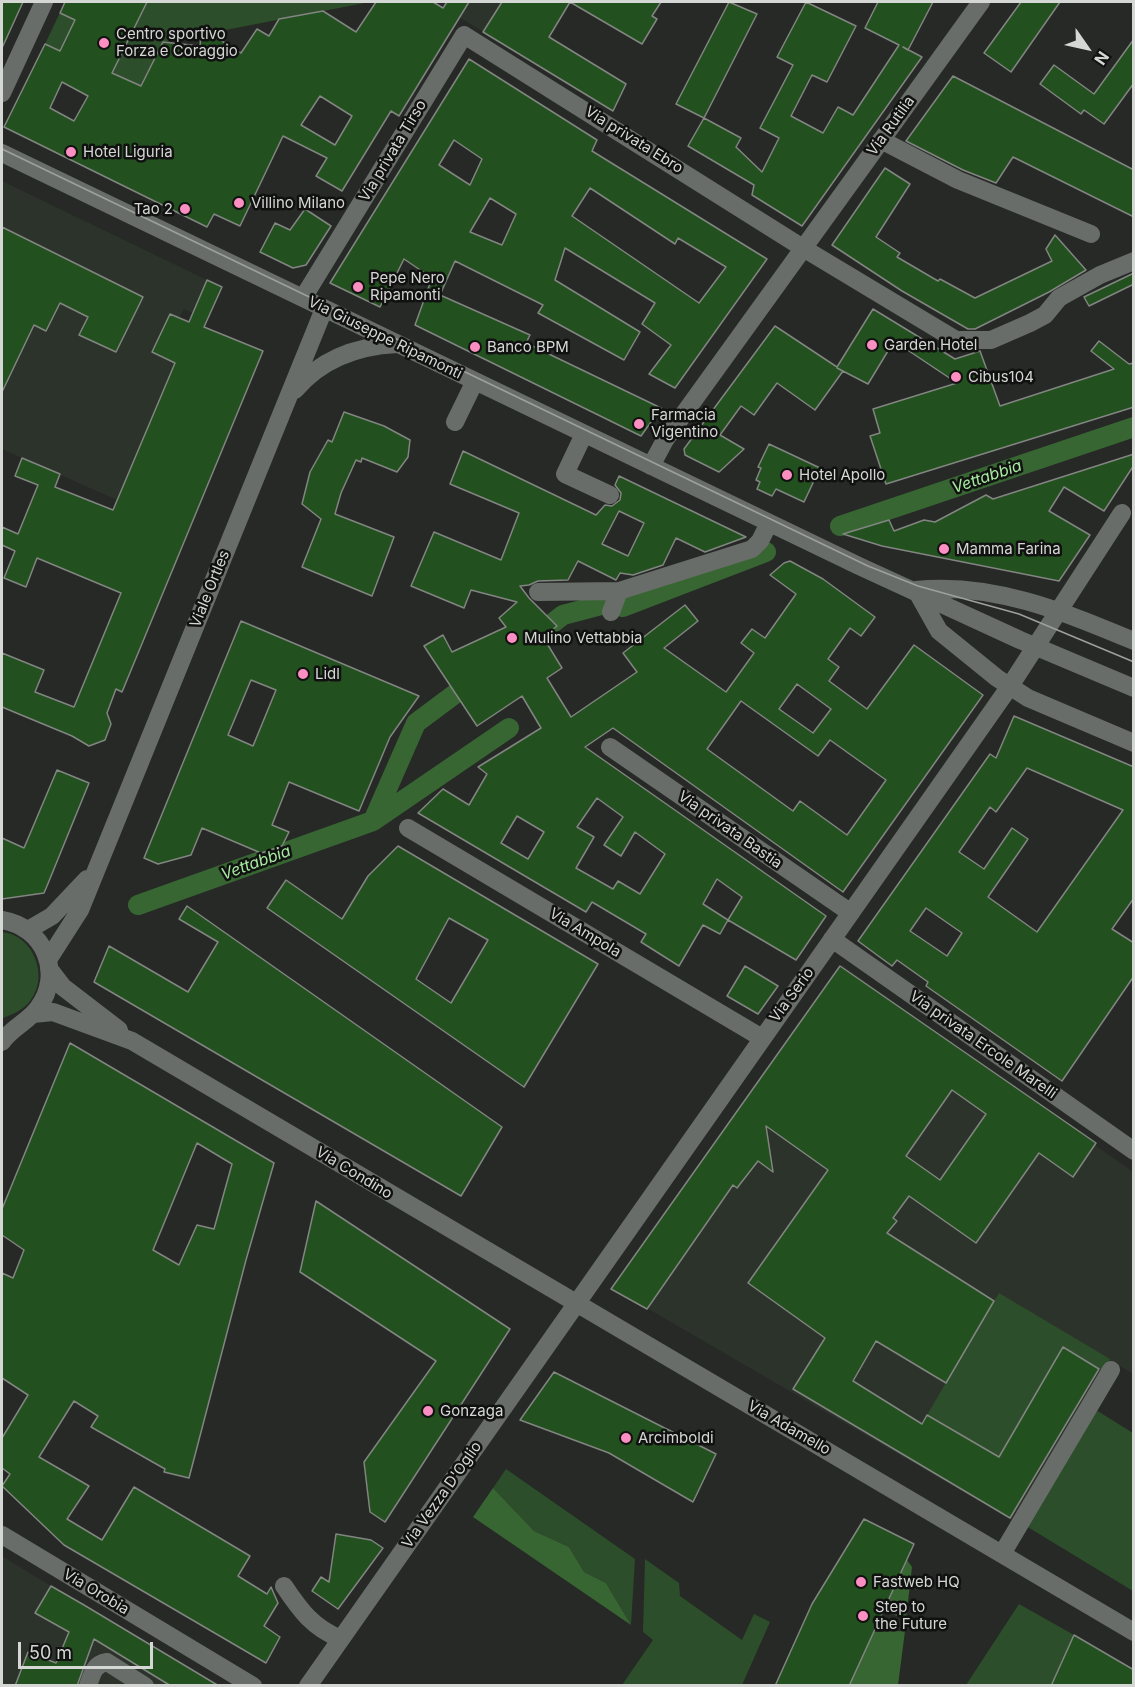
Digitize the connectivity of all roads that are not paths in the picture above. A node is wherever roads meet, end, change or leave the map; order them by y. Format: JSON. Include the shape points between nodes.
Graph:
{"nodes":[{"id":1,"x":44,"y":2,"type":"edge"},
{"id":2,"x":979,"y":2,"type":"edge"},
{"id":3,"x":464,"y":35,"type":"joint"},
{"id":4,"x":2,"y":93,"type":"edge"},
{"id":5,"x":881,"y":140,"type":"junction"},
{"id":6,"x":2,"y":153,"type":"edge"},
{"id":7,"x":1091,"y":234,"type":"dead end"},
{"id":8,"x":803,"y":248,"type":"junction"},
{"id":9,"x":1134,"y":261,"type":"edge"},
{"id":10,"x":303,"y":298,"type":"junction"},
{"id":11,"x":324,"y":309,"type":"junction"},
{"id":12,"x":399,"y":344,"type":"junction"},
{"id":13,"x":475,"y":381,"type":"junction"},
{"id":14,"x":286,"y":401,"type":"junction"},
{"id":15,"x":455,"y":422,"type":"dead end"},
{"id":16,"x":584,"y":434,"type":"junction"},
{"id":17,"x":651,"y":465,"type":"junction"},
{"id":18,"x":610,"y":495,"type":"dead end"},
{"id":19,"x":1122,"y":513,"type":"dead end"},
{"id":20,"x":769,"y":523,"type":"junction"},
{"id":21,"x":916,"y":590,"type":"junction"},
{"id":22,"x":619,"y":591,"type":"junction"},
{"id":23,"x":538,"y":592,"type":"dead end"},
{"id":24,"x":1059,"y":611,"type":"junction"},
{"id":25,"x":611,"y":612,"type":"dead end"},
{"id":26,"x":1134,"y":641,"type":"edge"},
{"id":27,"x":1035,"y":647,"type":"junction"},
{"id":28,"x":1010,"y":686,"type":"junction"},
{"id":29,"x":1134,"y":688,"type":"edge"},
{"id":30,"x":1134,"y":743,"type":"edge"},
{"id":31,"x":610,"y":747,"type":"dead end"},
{"id":32,"x":408,"y":828,"type":"dead end"},
{"id":33,"x":96,"y":870,"type":"junction"},
{"id":34,"x":850,"y":913,"type":"junction"},
{"id":35,"x":2,"y":920,"type":"edge"},
{"id":36,"x":28,"y":930,"type":"junction"},
{"id":37,"x":832,"y":939,"type":"junction"},
{"id":38,"x":49,"y":965,"type":"junction"},
{"id":39,"x":26,"y":1019,"type":"junction"},
{"id":40,"x":2,"y":1029,"type":"edge"},
{"id":41,"x":762,"y":1038,"type":"junction"},
{"id":42,"x":132,"y":1041,"type":"junction"},
{"id":43,"x":2,"y":1042,"type":"edge"},
{"id":44,"x":1134,"y":1151,"type":"edge"},
{"id":45,"x":576,"y":1304,"type":"junction"},
{"id":46,"x":1111,"y":1370,"type":"dead end"},
{"id":47,"x":2,"y":1535,"type":"edge"},
{"id":48,"x":1002,"y":1554,"type":"junction"},
{"id":49,"x":284,"y":1586,"type":"dead end"},
{"id":50,"x":1134,"y":1632,"type":"edge"},
{"id":51,"x":341,"y":1639,"type":"junction"},
{"id":52,"x":88,"y":1686,"type":"edge"},
{"id":53,"x":146,"y":1686,"type":"edge"},
{"id":54,"x":253,"y":1686,"type":"edge"},
{"id":55,"x":308,"y":1686,"type":"edge"}],
"edges":[{"from":1,"to":4,"type":"street"},
{"from":2,"to":5,"type":"street","name":"Via Rutilia"},
{"from":3,"to":8,"type":"street","name":"Via privata Ebro"},
{"from":3,"to":10,"type":"street","name":"Via privata Tirso"},
{"from":5,"to":7,"type":"street","via":[[958,180]]},
{"from":5,"to":8,"type":"street","name":"Via Rutilia"},
{"from":6,"to":10,"type":"street","name":"Via Giuseppe Ripamonti"},
{"from":8,"to":9,"type":"street","via":[[956,340],[991,340],[1030,323],[1045,315],[1059,298]]},
{"from":8,"to":17,"type":"street","name":"Via Rutilia","via":[[664,440]]},
{"from":10,"to":11,"type":"street","name":"Via Giuseppe Ripamonti"},
{"from":11,"to":12,"type":"street","name":"Via Giuseppe Ripamonti"},
{"from":11,"to":14,"type":"street","name":"Viale Ortles"},
{"from":12,"to":13,"type":"street","name":"Via Giuseppe Ripamonti"},
{"from":12,"to":14,"type":"street","via":[[358,350],[328,362],[302,381]]},
{"from":13,"to":15,"type":"street"},
{"from":13,"to":16,"type":"street","name":"Via Giuseppe Ripamonti"},
{"from":14,"to":33,"type":"street","name":"Viale Ortles"},
{"from":16,"to":17,"type":"street","name":"Via Giuseppe Ripamonti"},
{"from":16,"to":18,"type":"street","via":[[565,474]]},
{"from":17,"to":20,"type":"street","name":"Via Giuseppe Ripamonti"},
{"from":19,"to":24,"type":"street"},
{"from":20,"to":21,"type":"street","name":"Via Giuseppe Ripamonti"},
{"from":20,"to":22,"type":"street","via":[[752,549]]},
{"from":21,"to":24,"type":"street","name":"Via Giuseppe Ripamonti","via":[[944,587],[984,591]]},
{"from":21,"to":27,"type":"street","name":"Via Giuseppe Ripamonti"},
{"from":21,"to":28,"type":"street","via":[[939,631]]},
{"from":22,"to":23,"type":"street"},
{"from":22,"to":25,"type":"street"},
{"from":24,"to":26,"type":"street","name":"Via Giuseppe Ripamonti"},
{"from":24,"to":27,"type":"street"},
{"from":27,"to":28,"type":"street"},
{"from":27,"to":29,"type":"street","name":"Via Giuseppe Ripamonti"},
{"from":28,"to":30,"type":"street"},
{"from":28,"to":34,"type":"street","name":"Via Serio"},
{"from":31,"to":34,"type":"street","name":"Via privata Bastia"},
{"from":32,"to":41,"type":"street","name":"Via Ampola"},
{"from":33,"to":36,"type":"street","name":"Viale Ortles","via":[[52,916]]},
{"from":33,"to":38,"type":"street","name":"Viale Ortles","via":[[80,910]]},
{"from":34,"to":37,"type":"street","name":"Via Serio"},
{"from":35,"to":36,"type":"street"},
{"from":36,"to":38,"type":"street","via":[[40,942]]},
{"from":37,"to":41,"type":"street","name":"Via Serio"},
{"from":37,"to":44,"type":"street","name":"Via privata Ercole Marelli"},
{"from":38,"to":39,"type":"street","name":"Viale Ortles","via":[[46,994]]},
{"from":38,"to":42,"type":"street","name":"Via Condino","via":[[63,987]]},
{"from":39,"to":40,"type":"street"},
{"from":39,"to":42,"type":"street","name":"Via Condino","via":[[53,1012]]},
{"from":39,"to":43,"type":"street","name":"Viale Ortles"},
{"from":41,"to":45,"type":"street","name":"Via Serio"},
{"from":42,"to":45,"type":"street","name":"Via Condino"},
{"from":45,"to":48,"type":"street","name":"Via Adamello"},
{"from":45,"to":51,"type":"street","name":"Via Vezza D'Oglio"},
{"from":46,"to":48,"type":"street"},
{"from":47,"to":54,"type":"street","name":"Via Orobia"},
{"from":48,"to":50,"type":"street","name":"Via Adamello"},
{"from":49,"to":51,"type":"street","via":[[308,1620]]},
{"from":51,"to":55,"type":"street","name":"Via Vezza D'Oglio"},
{"from":52,"to":53,"type":"street","via":[[95,1668],[107,1662]]}]}
